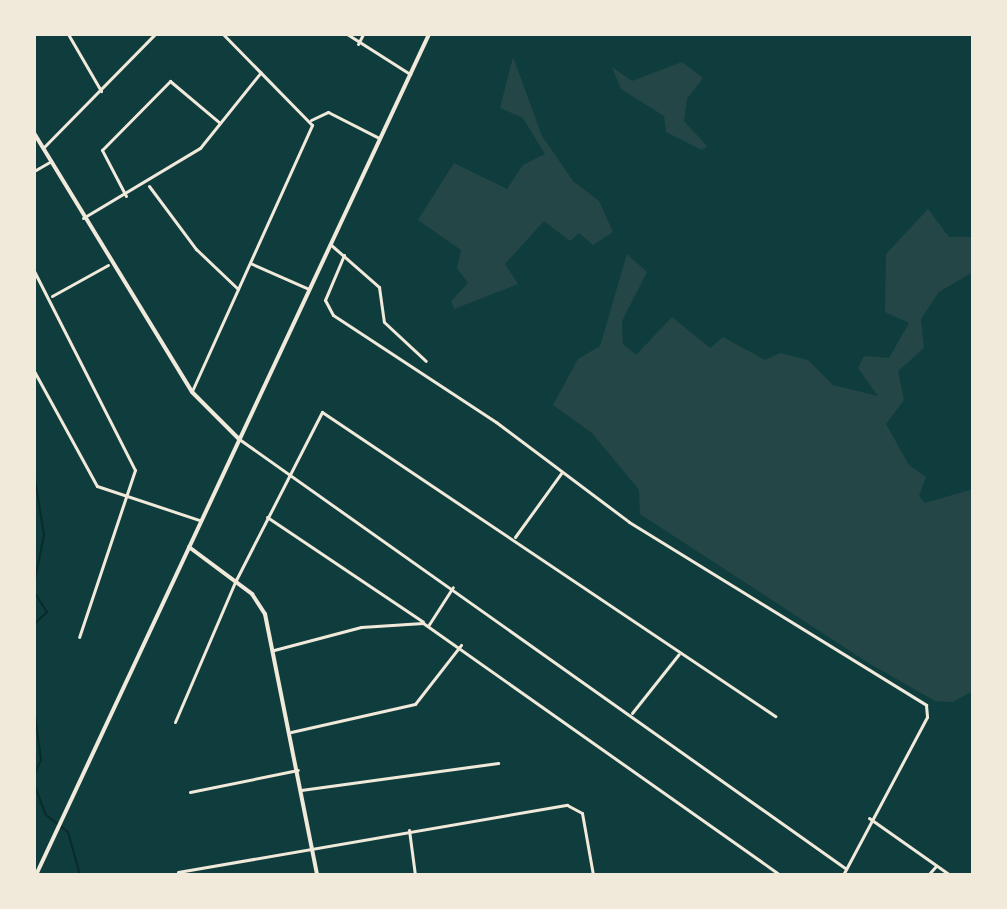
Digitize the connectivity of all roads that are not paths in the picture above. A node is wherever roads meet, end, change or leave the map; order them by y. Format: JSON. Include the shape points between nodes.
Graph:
{"nodes":[{"id":1,"x":68,"y":34,"type":"edge"},
{"id":2,"x":155,"y":34,"type":"edge"},
{"id":3,"x":223,"y":34,"type":"edge"},
{"id":4,"x":347,"y":34,"type":"edge"},
{"id":5,"x":363,"y":34,"type":"edge"},
{"id":6,"x":429,"y":34,"type":"edge"},
{"id":7,"x":358,"y":44,"type":"junction"},
{"id":8,"x":261,"y":72,"type":"junction"},
{"id":9,"x":410,"y":74,"type":"junction"},
{"id":10,"x":101,"y":91,"type":"junction"},
{"id":11,"x":311,"y":120,"type":"junction"},
{"id":12,"x":220,"y":123,"type":"junction"},
{"id":13,"x":34,"y":133,"type":"edge"},
{"id":14,"x":379,"y":138,"type":"junction"},
{"id":15,"x":43,"y":148,"type":"junction"},
{"id":16,"x":51,"y":161,"type":"junction"},
{"id":17,"x":34,"y":171,"type":"edge"},
{"id":18,"x":149,"y":185,"type":"junction"},
{"id":19,"x":126,"y":196,"type":"junction"},
{"id":20,"x":83,"y":218,"type":"junction"},
{"id":21,"x":330,"y":244,"type":"junction"},
{"id":22,"x":344,"y":255,"type":"junction"},
{"id":23,"x":250,"y":263,"type":"junction"},
{"id":24,"x":108,"y":265,"type":"junction"},
{"id":25,"x":34,"y":271,"type":"edge"},
{"id":26,"x":238,"y":289,"type":"junction"},
{"id":27,"x":310,"y":289,"type":"junction"},
{"id":28,"x":51,"y":297,"type":"junction"},
{"id":29,"x":426,"y":361,"type":"dead end"},
{"id":30,"x":34,"y":371,"type":"edge"},
{"id":31,"x":192,"y":392,"type":"junction"},
{"id":32,"x":239,"y":439,"type":"junction"},
{"id":33,"x":562,"y":472,"type":"junction"},
{"id":34,"x":288,"y":473,"type":"junction"},
{"id":35,"x":130,"y":497,"type":"junction"},
{"id":36,"x":267,"y":517,"type":"junction"},
{"id":37,"x":199,"y":520,"type":"junction"},
{"id":38,"x":515,"y":537,"type":"junction"},
{"id":39,"x":189,"y":547,"type":"junction"},
{"id":40,"x":236,"y":580,"type":"junction"},
{"id":41,"x":453,"y":587,"type":"junction"},
{"id":42,"x":423,"y":623,"type":"junction"},
{"id":43,"x":428,"y":626,"type":"junction"},
{"id":44,"x":79,"y":637,"type":"dead end"},
{"id":45,"x":461,"y":645,"type":"junction"},
{"id":46,"x":274,"y":650,"type":"junction"},
{"id":47,"x":679,"y":654,"type":"junction"},
{"id":48,"x":632,"y":713,"type":"junction"},
{"id":49,"x":775,"y":716,"type":"dead end"},
{"id":50,"x":175,"y":722,"type":"dead end"},
{"id":51,"x":291,"y":732,"type":"junction"},
{"id":52,"x":498,"y":763,"type":"dead end"},
{"id":53,"x":298,"y":770,"type":"junction"},
{"id":54,"x":301,"y":790,"type":"junction"},
{"id":55,"x":190,"y":792,"type":"dead end"},
{"id":56,"x":869,"y":818,"type":"junction"},
{"id":57,"x":409,"y":830,"type":"junction"},
{"id":58,"x":312,"y":849,"type":"junction"},
{"id":59,"x":937,"y":865,"type":"junction"},
{"id":60,"x":845,"y":868,"type":"junction"},
{"id":61,"x":178,"y":872,"type":"dead end"},
{"id":62,"x":36,"y":875,"type":"edge"},
{"id":63,"x":317,"y":875,"type":"edge"},
{"id":64,"x":415,"y":875,"type":"edge"},
{"id":65,"x":593,"y":875,"type":"edge"},
{"id":66,"x":780,"y":875,"type":"edge"},
{"id":67,"x":843,"y":875,"type":"edge"},
{"id":68,"x":928,"y":875,"type":"edge"},
{"id":69,"x":950,"y":875,"type":"edge"}],
"edges":[{"from":1,"to":10,"type":"street"},
{"from":2,"to":10,"type":"street"},
{"from":3,"to":8,"type":"street"},
{"from":4,"to":7,"type":"street"},
{"from":5,"to":7,"type":"street"},
{"from":6,"to":9,"type":"street"},
{"from":7,"to":9,"type":"street"},
{"from":8,"to":11,"type":"street"},
{"from":8,"to":12,"type":"street"},
{"from":9,"to":14,"type":"street"},
{"from":10,"to":15,"type":"street"},
{"from":11,"to":14,"type":"street","via":[[328,112]]},
{"from":11,"to":23,"type":"street"},
{"from":12,"to":18,"type":"street","via":[[200,148]]},
{"from":12,"to":19,"type":"street","via":[[170,81],[102,150]]},
{"from":13,"to":15,"type":"street"},
{"from":14,"to":21,"type":"street"},
{"from":15,"to":16,"type":"street"},
{"from":16,"to":17,"type":"street"},
{"from":16,"to":20,"type":"street"},
{"from":18,"to":19,"type":"street"},
{"from":18,"to":26,"type":"street","via":[[196,249]]},
{"from":19,"to":20,"type":"street"},
{"from":20,"to":24,"type":"street"},
{"from":21,"to":22,"type":"street"},
{"from":21,"to":27,"type":"street"},
{"from":22,"to":29,"type":"street","via":[[379,287],[390,331]]},
{"from":22,"to":33,"type":"street","via":[[325,300],[333,315]]},
{"from":23,"to":26,"type":"street"},
{"from":23,"to":27,"type":"street"},
{"from":24,"to":28,"type":"street"},
{"from":24,"to":31,"type":"street"},
{"from":25,"to":28,"type":"street"},
{"from":26,"to":31,"type":"street"},
{"from":27,"to":32,"type":"street"},
{"from":28,"to":35,"type":"street","via":[[135,470]]},
{"from":30,"to":35,"type":"street","via":[[97,486]]},
{"from":31,"to":32,"type":"street"},
{"from":32,"to":34,"type":"street"},
{"from":32,"to":37,"type":"street"},
{"from":33,"to":38,"type":"street"},
{"from":33,"to":56,"type":"street","via":[[714,577],[926,705],[927,717]]},
{"from":34,"to":36,"type":"street"},
{"from":34,"to":38,"type":"street","via":[[317,415],[329,414]]},
{"from":34,"to":41,"type":"street"},
{"from":35,"to":37,"type":"street"},
{"from":35,"to":44,"type":"street"},
{"from":36,"to":40,"type":"street"},
{"from":36,"to":42,"type":"street"},
{"from":37,"to":39,"type":"street"},
{"from":38,"to":47,"type":"street"},
{"from":39,"to":40,"type":"street"},
{"from":39,"to":62,"type":"street"},
{"from":40,"to":46,"type":"street","via":[[259,603]]},
{"from":40,"to":50,"type":"street"},
{"from":41,"to":43,"type":"street"},
{"from":41,"to":48,"type":"street"},
{"from":42,"to":43,"type":"street"},
{"from":42,"to":46,"type":"street","via":[[361,627]]},
{"from":43,"to":45,"type":"street"},
{"from":45,"to":51,"type":"street","via":[[419,702]]},
{"from":45,"to":66,"type":"street"},
{"from":46,"to":51,"type":"street"},
{"from":47,"to":48,"type":"street"},
{"from":47,"to":49,"type":"street"},
{"from":48,"to":60,"type":"street"},
{"from":51,"to":53,"type":"street"},
{"from":52,"to":54,"type":"street"},
{"from":53,"to":54,"type":"street"},
{"from":53,"to":55,"type":"street"},
{"from":54,"to":58,"type":"street"},
{"from":56,"to":59,"type":"street"},
{"from":56,"to":60,"type":"street"},
{"from":57,"to":58,"type":"street"},
{"from":57,"to":64,"type":"street"},
{"from":57,"to":65,"type":"street","via":[[574,807],[584,820]]},
{"from":58,"to":61,"type":"street"},
{"from":58,"to":63,"type":"street"},
{"from":59,"to":68,"type":"street"},
{"from":59,"to":69,"type":"street"},
{"from":60,"to":67,"type":"street"}]}
